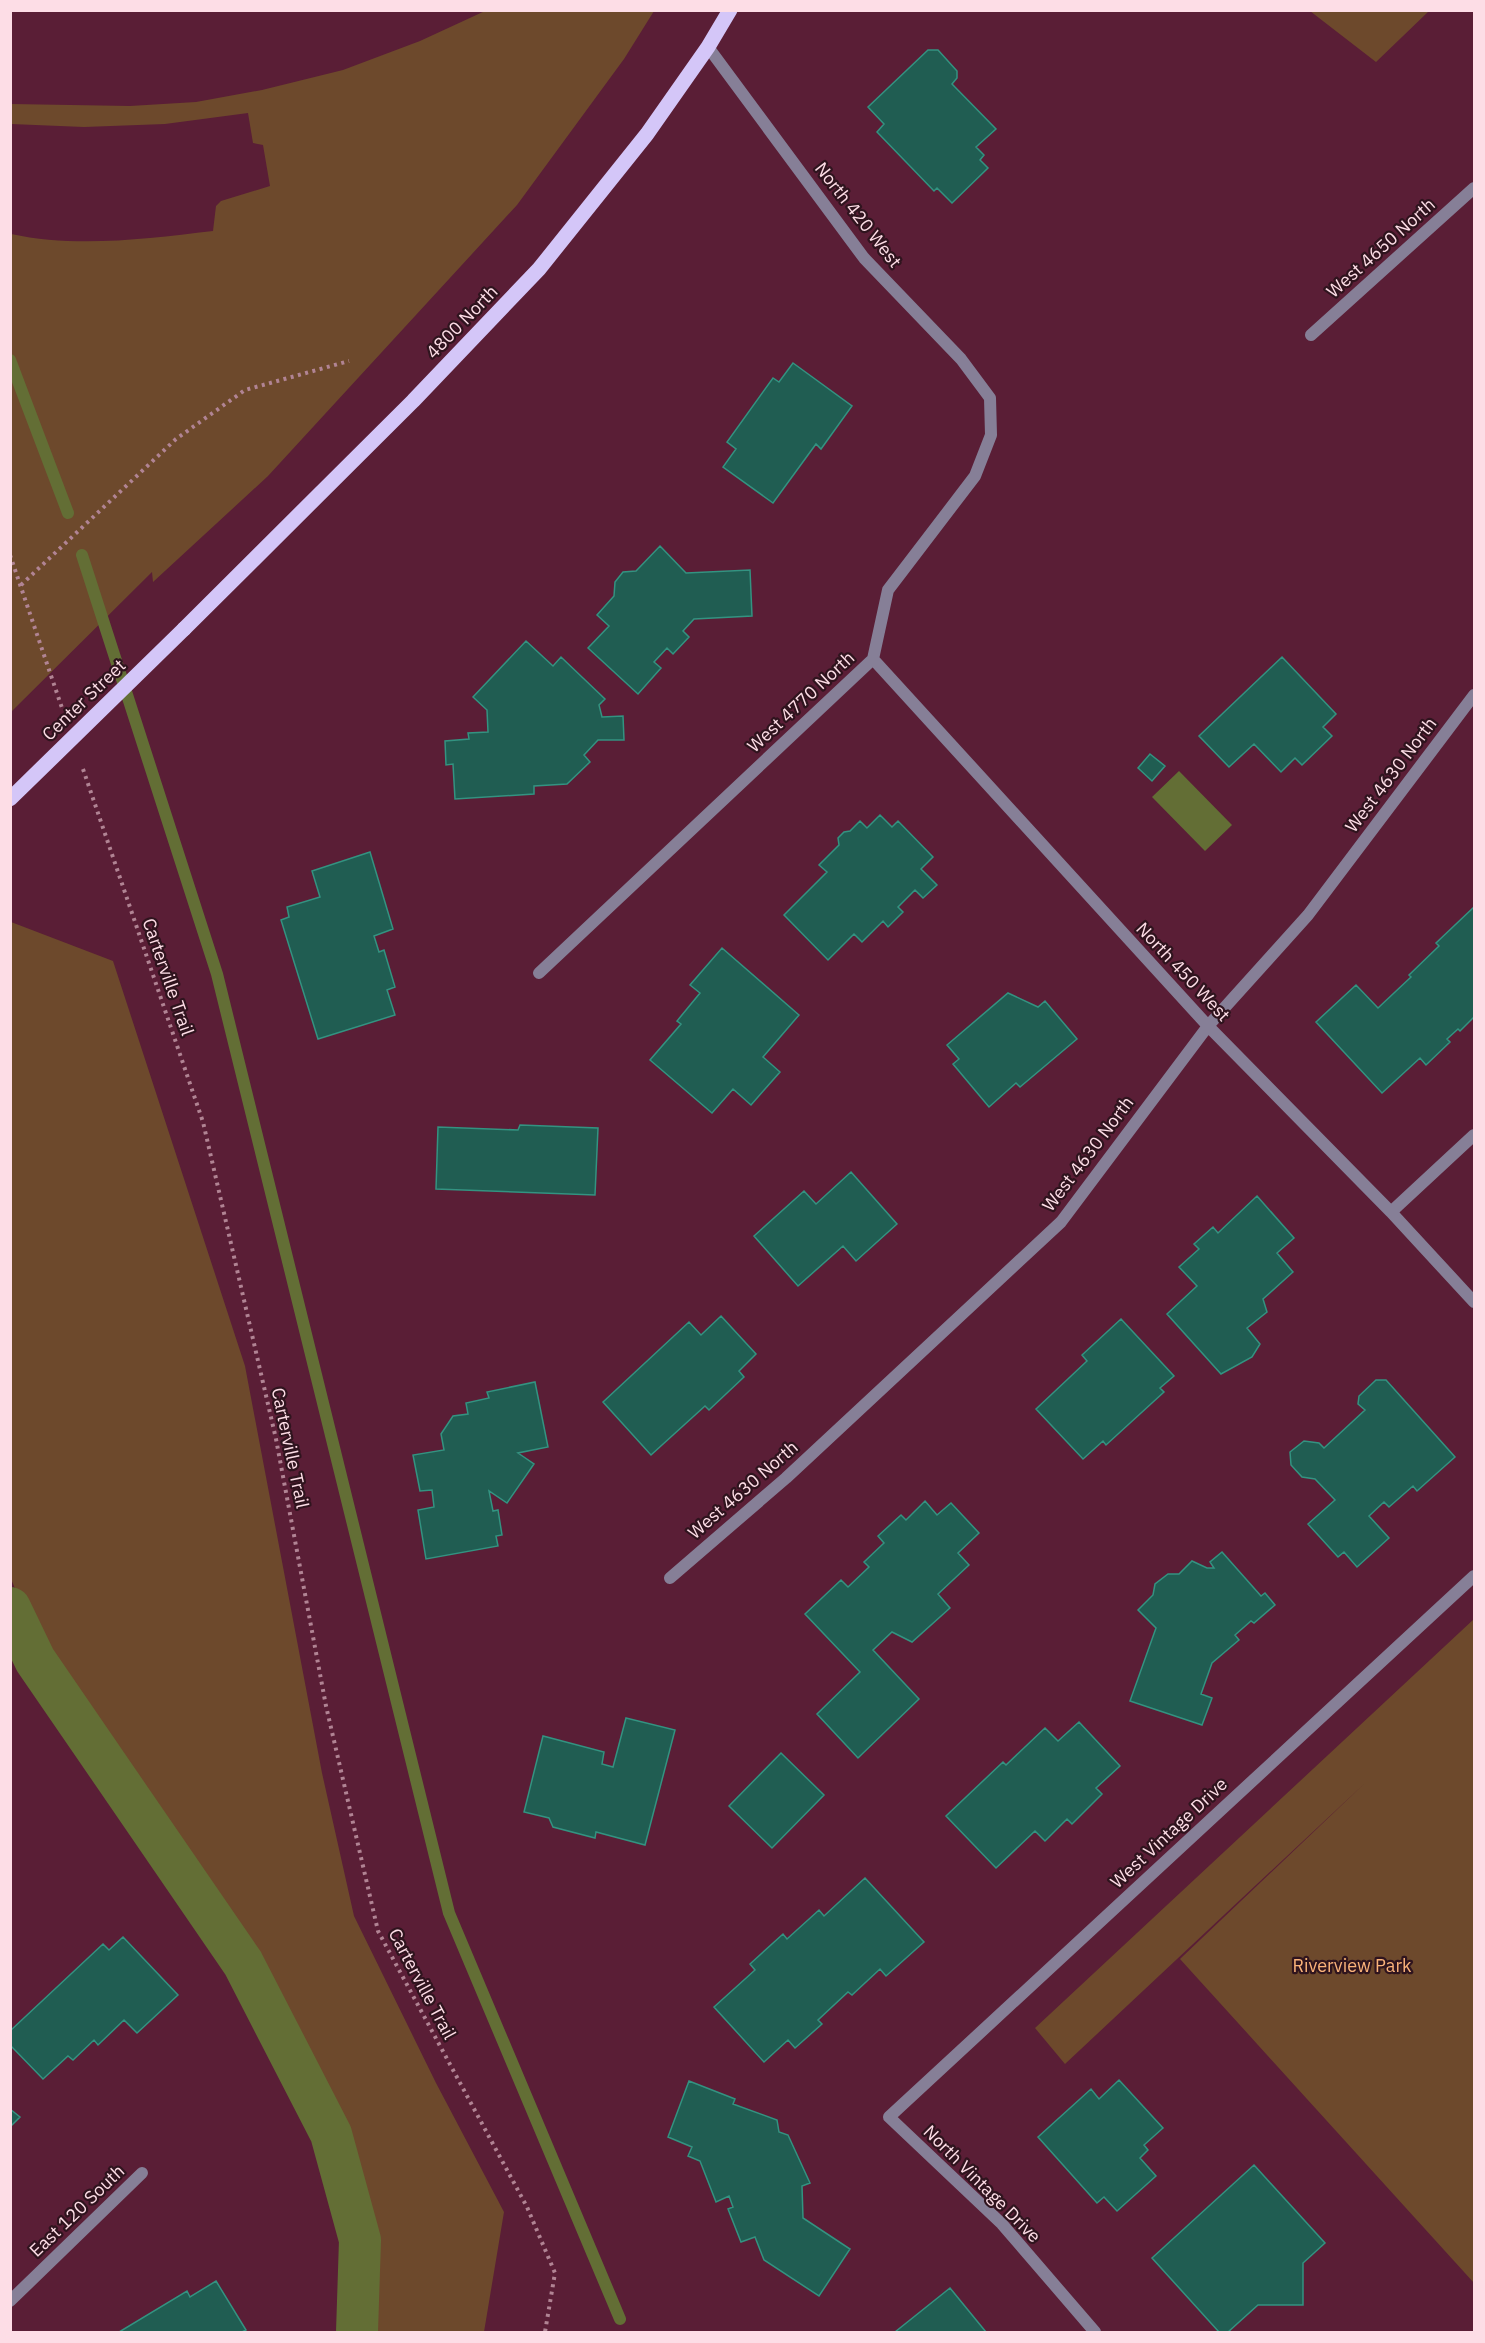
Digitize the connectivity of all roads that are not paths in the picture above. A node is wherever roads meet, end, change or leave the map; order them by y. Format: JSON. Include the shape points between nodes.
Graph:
{"nodes":[{"id":1,"x":730,"y":10,"type":"edge"},
{"id":2,"x":708,"y":46,"type":"junction"},
{"id":3,"x":1474,"y":188,"type":"edge"},
{"id":4,"x":1311,"y":335,"type":"dead end"},
{"id":5,"x":990,"y":398,"type":"joint"},
{"id":6,"x":184,"y":629,"type":"joint"},
{"id":7,"x":873,"y":659,"type":"junction"},
{"id":8,"x":1474,"y":695,"type":"edge"},
{"id":9,"x":10,"y":799,"type":"edge"},
{"id":10,"x":539,"y":973,"type":"dead end"},
{"id":11,"x":1208,"y":1026,"type":"junction"},
{"id":12,"x":1474,"y":1136,"type":"edge"},
{"id":13,"x":1391,"y":1212,"type":"junction"},
{"id":14,"x":1474,"y":1302,"type":"edge"},
{"id":15,"x":1474,"y":1575,"type":"edge"},
{"id":16,"x":670,"y":1578,"type":"dead end"},
{"id":17,"x":889,"y":2117,"type":"joint"},
{"id":18,"x":142,"y":2173,"type":"dead end"},
{"id":19,"x":10,"y":2301,"type":"edge"},
{"id":20,"x":1095,"y":2332,"type":"edge"}],
"edges":[{"from":1,"to":2,"type":"main road","name":"4800 North"},
{"from":2,"to":5,"type":"street","name":"North 420 West","via":[[864,258],[961,359]]},
{"from":2,"to":6,"type":"main road","name":"4800 North","via":[[647,134],[539,269]]},
{"from":3,"to":4,"type":"street","name":"West 4650 North"},
{"from":5,"to":7,"type":"street","name":"West 4770 North","via":[[991,435],[975,476],[888,590]]},
{"from":6,"to":9,"type":"main road","name":"Center Street","bridge":true},
{"from":7,"to":10,"type":"street","name":"West 4770 North"},
{"from":7,"to":11,"type":"street","name":"North 450 West"},
{"from":8,"to":11,"type":"street","name":"West 4630 North","via":[[1308,915]]},
{"from":11,"to":13,"type":"street","name":"North 450 West"},
{"from":11,"to":16,"type":"street","name":"West 4630 North","via":[[1061,1221],[786,1478]]},
{"from":12,"to":13,"type":"street"},
{"from":13,"to":14,"type":"street","name":"North 450 West"},
{"from":15,"to":17,"type":"street","name":"West Vintage Drive"},
{"from":17,"to":20,"type":"street","name":"North Vintage Drive","via":[[1002,2224]]},
{"from":18,"to":19,"type":"street","name":"East 120 South"}]}
